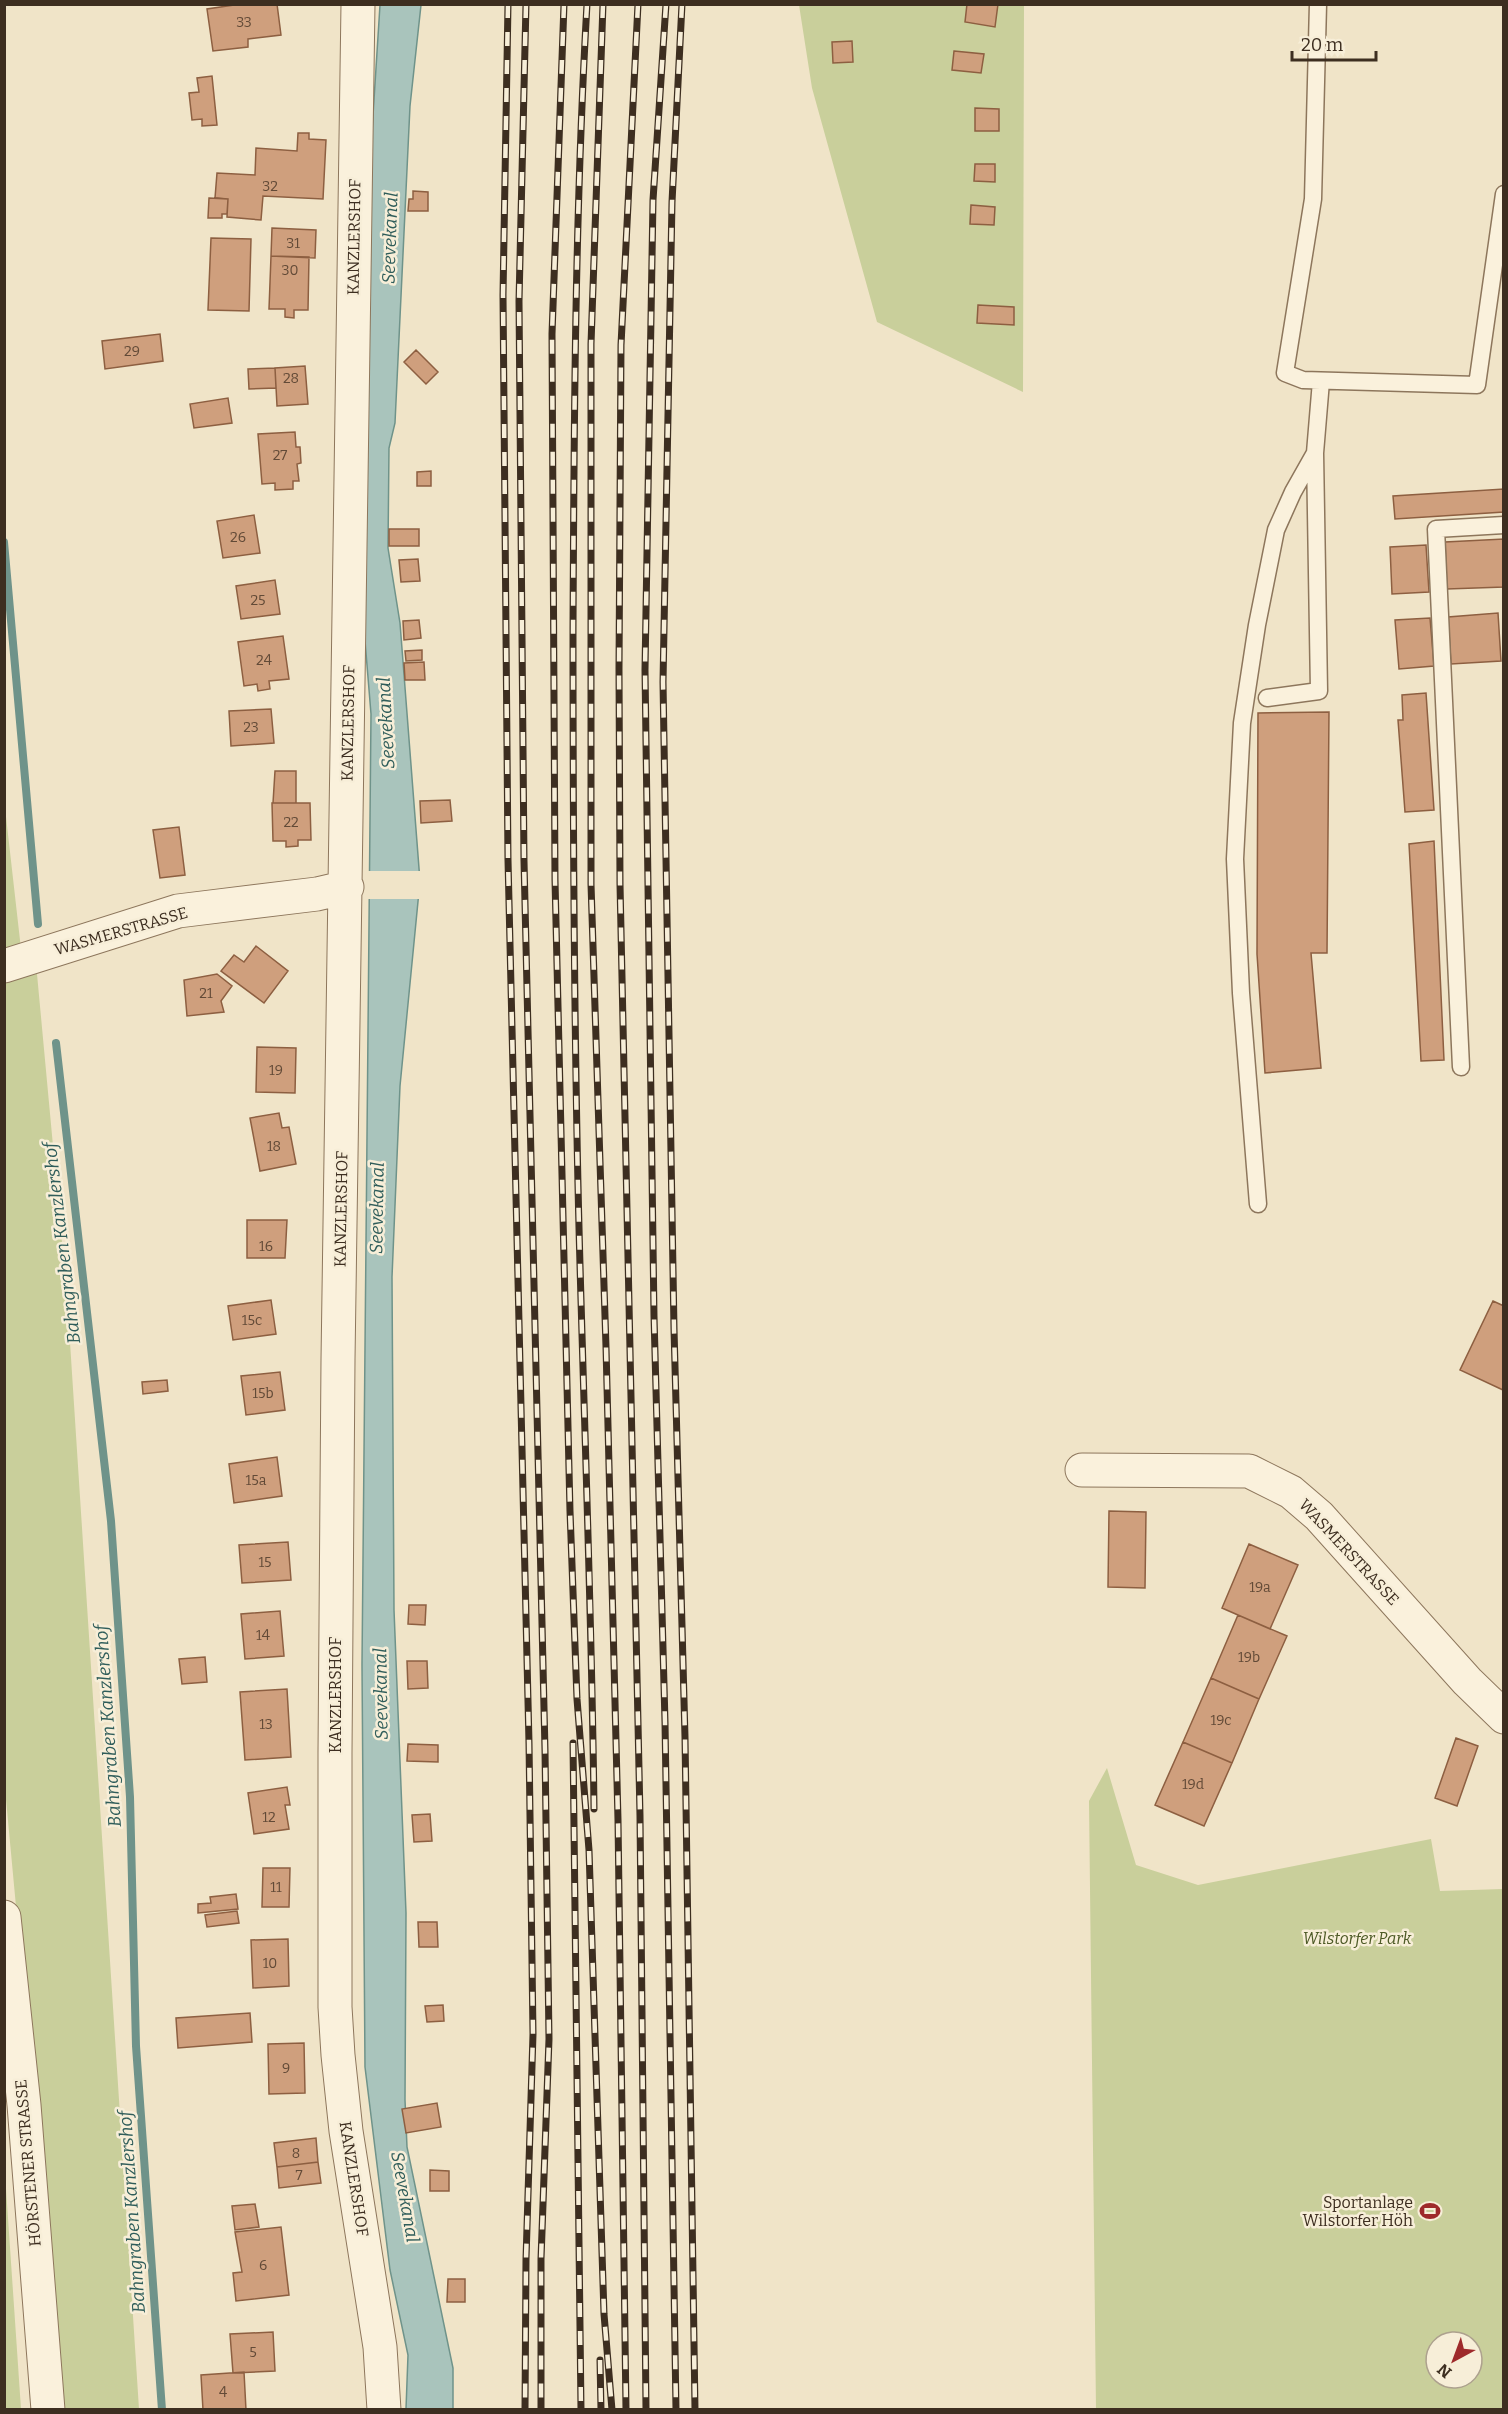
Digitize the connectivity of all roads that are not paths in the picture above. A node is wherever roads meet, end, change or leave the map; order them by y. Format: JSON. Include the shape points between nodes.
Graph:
{"nodes":[{"id":1,"x":358,"y":4,"type":"edge"},
{"id":2,"x":1318,"y":4,"type":"edge"},
{"id":3,"x":1503,"y":194,"type":"edge"},
{"id":4,"x":1321,"y":381,"type":"junction"},
{"id":5,"x":1315,"y":453,"type":"junction"},
{"id":6,"x":1503,"y":525,"type":"edge"},
{"id":7,"x":1267,"y":698,"type":"dead end"},
{"id":8,"x":347,"y":887,"type":"junction"},
{"id":9,"x":4,"y":966,"type":"edge"},
{"id":10,"x":1461,"y":1067,"type":"dead end"},
{"id":11,"x":1258,"y":1204,"type":"dead end"},
{"id":12,"x":1082,"y":1470,"type":"dead end"},
{"id":13,"x":1503,"y":1717,"type":"edge"},
{"id":14,"x":4,"y":1917,"type":"edge"},
{"id":15,"x":14,"y":2103,"type":"edge"},
{"id":16,"x":48,"y":2409,"type":"edge"},
{"id":17,"x":384,"y":2409,"type":"edge"}],
"edges":[{"from":1,"to":8,"type":"street","name":"KANZLERSHOF"},
{"from":2,"to":4,"type":"lane","via":[[1313,199],[1285,373]]},
{"from":3,"to":4,"type":"lane","via":[[1477,385]]},
{"from":4,"to":5,"type":"lane"},
{"from":5,"to":7,"type":"lane","via":[[1319,691]]},
{"from":5,"to":11,"type":"lane","via":[[1276,530],[1242,723],[1234,859]]},
{"from":6,"to":10,"type":"lane","via":[[1436,529]]},
{"from":8,"to":9,"type":"street","name":"WASMERSTRASSE","via":[[178,912]]},
{"from":8,"to":17,"type":"street","name":"KANZLERSHOF","via":[[334,1753],[335,2007],[345,2131],[375,2311]]},
{"from":12,"to":13,"type":"street","name":"WASMERSTRASSE","via":[[1249,1471],[1291,1492],[1319,1516]]},
{"from":14,"to":15,"type":"street","name":"HÖRSTENER STRASSE"},
{"from":15,"to":16,"type":"street","name":"HÖRSTENER STRASSE"}]}
